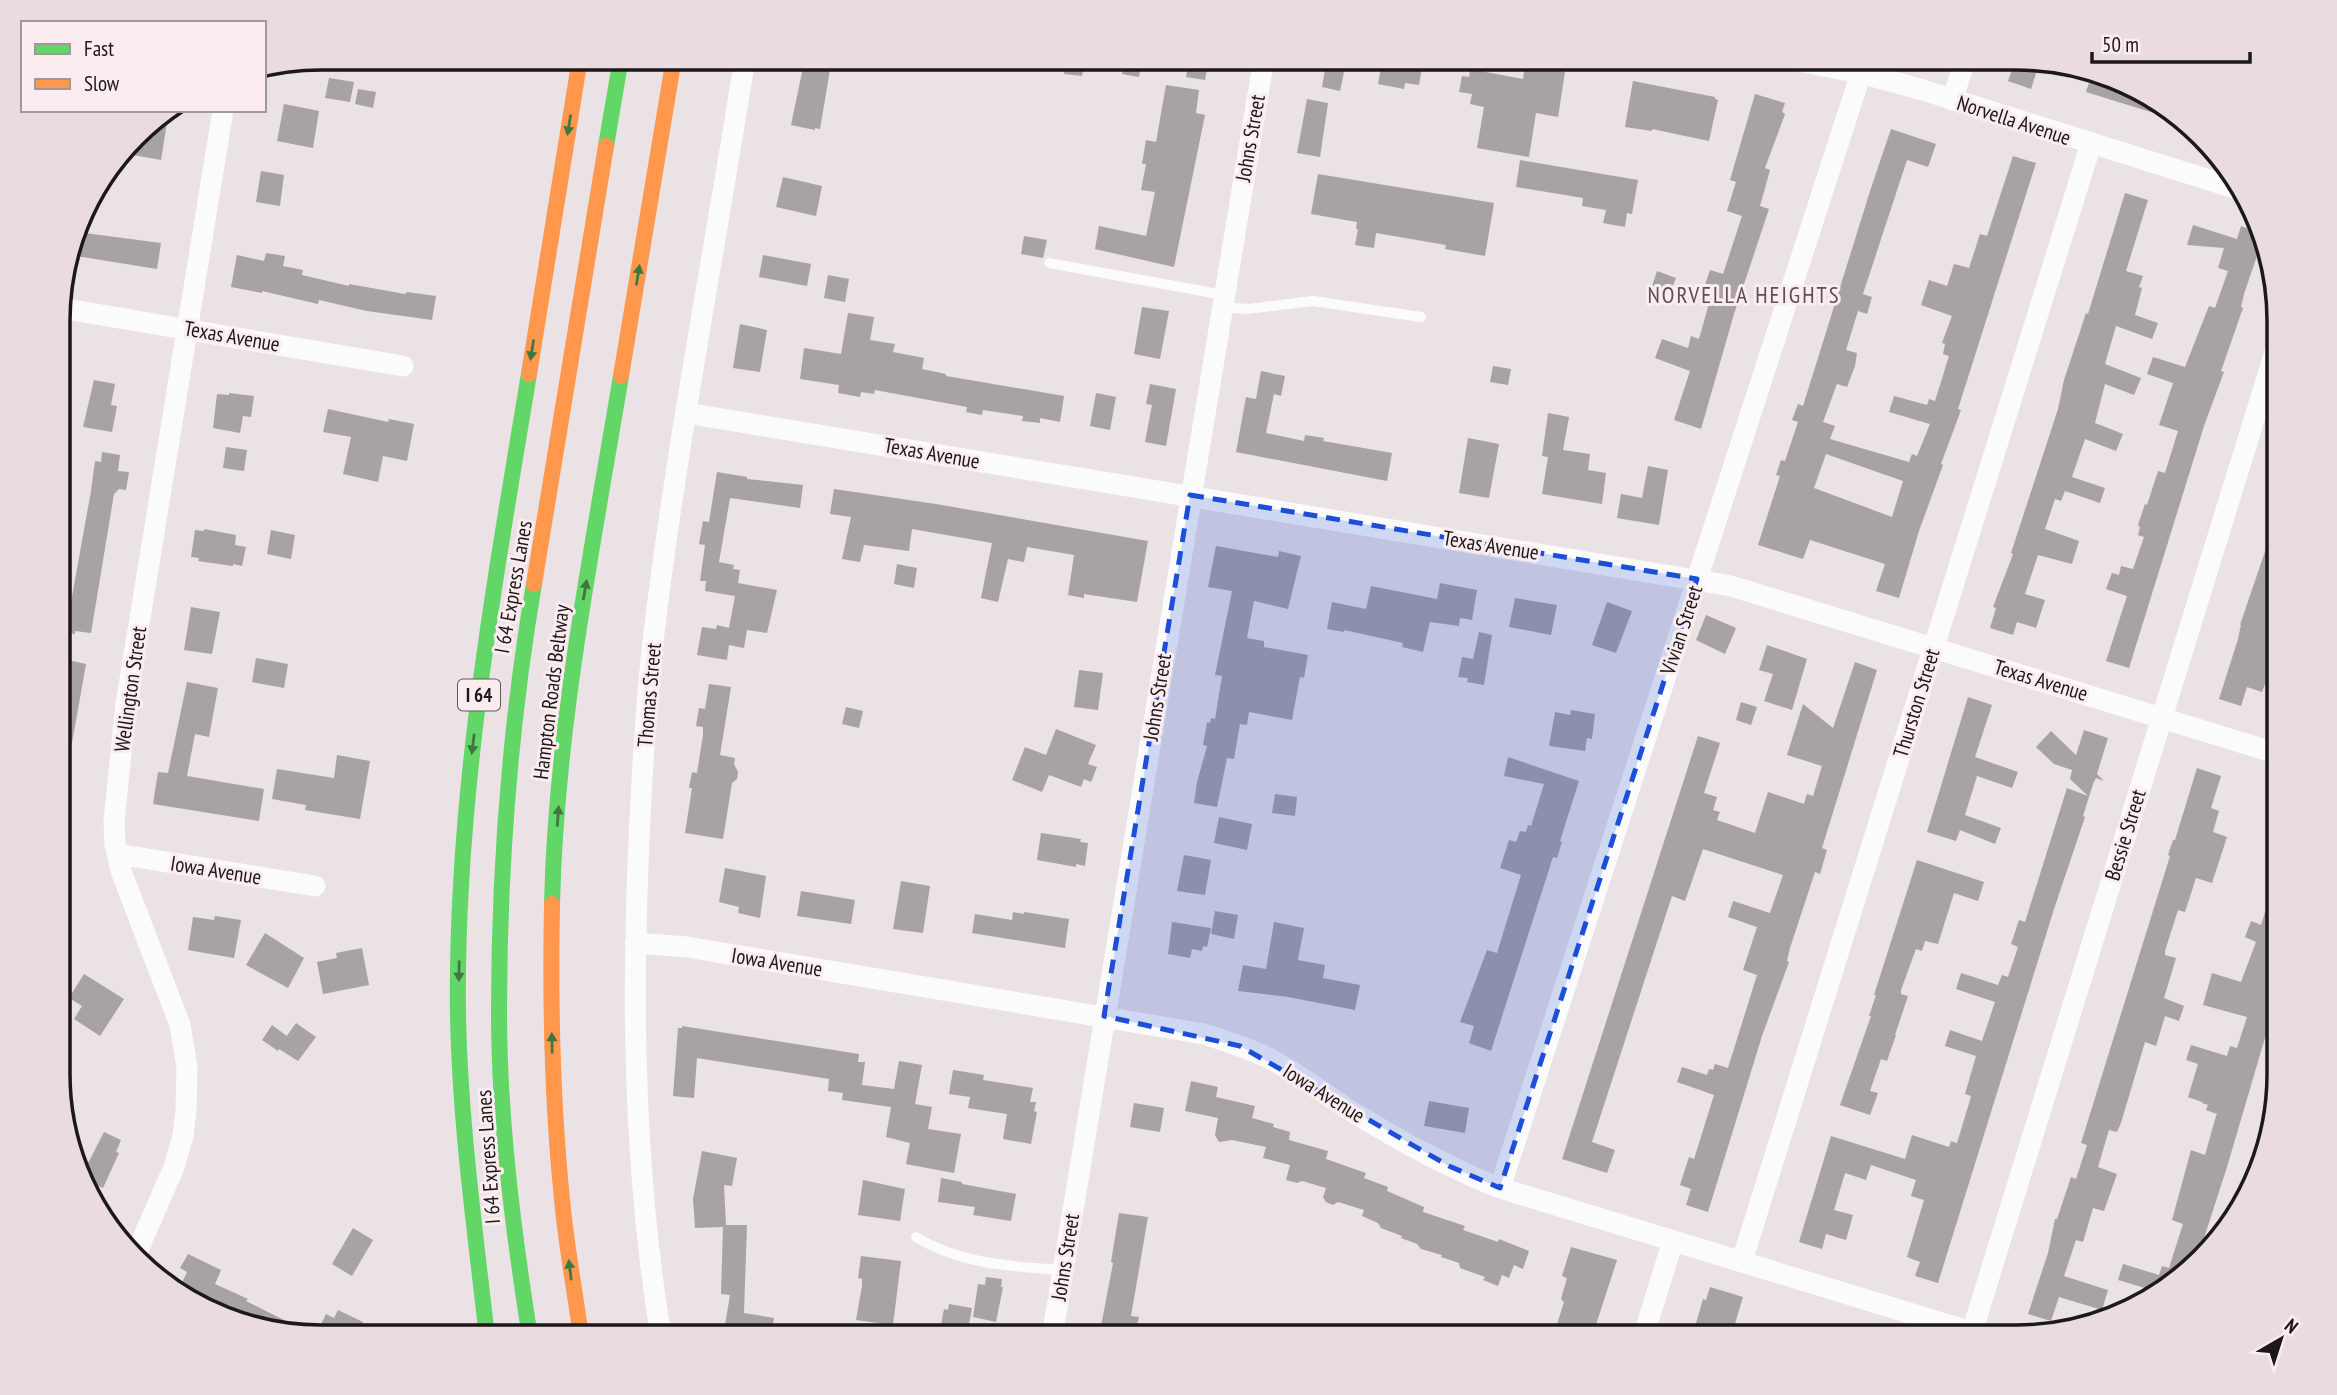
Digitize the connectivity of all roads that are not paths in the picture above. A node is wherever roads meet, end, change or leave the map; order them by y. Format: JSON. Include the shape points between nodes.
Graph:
{"nodes":[{"id":1,"x":578,"y":70,"type":"edge"},
{"id":2,"x":619,"y":70,"type":"edge"},
{"id":3,"x":672,"y":70,"type":"edge"},
{"id":4,"x":743,"y":70,"type":"edge"},
{"id":5,"x":1262,"y":70,"type":"edge"},
{"id":6,"x":1845,"y":70,"type":"edge"},
{"id":7,"x":1962,"y":70,"type":"edge"},
{"id":8,"x":1861,"y":73,"type":"junction"},
{"id":9,"x":1952,"y":100,"type":"junction"},
{"id":10,"x":223,"y":112,"type":"edge"},
{"id":11,"x":2091,"y":144,"type":"junction"},
{"id":12,"x":2227,"y":186,"type":"edge"},
{"id":13,"x":1049,"y":263,"type":"dead end"},
{"id":14,"x":1223,"y":301,"type":"junction"},
{"id":15,"x":71,"y":310,"type":"edge"},
{"id":16,"x":1422,"y":317,"type":"dead end"},
{"id":17,"x":187,"y":329,"type":"junction"},
{"id":18,"x":403,"y":366,"type":"dead end"},
{"id":19,"x":2267,"y":378,"type":"edge"},
{"id":20,"x":686,"y":413,"type":"junction"},
{"id":21,"x":1190,"y":495,"type":"junction"},
{"id":22,"x":1697,"y":579,"type":"junction"},
{"id":23,"x":1934,"y":647,"type":"junction"},
{"id":24,"x":2162,"y":718,"type":"junction"},
{"id":25,"x":2267,"y":750,"type":"edge"},
{"id":26,"x":117,"y":854,"type":"junction"},
{"id":27,"x":316,"y":886,"type":"dead end"},
{"id":28,"x":635,"y":943,"type":"junction"},
{"id":29,"x":1104,"y":1016,"type":"junction"},
{"id":30,"x":1500,"y":1188,"type":"junction"},
{"id":31,"x":916,"y":1237,"type":"dead end"},
{"id":32,"x":1673,"y":1241,"type":"junction"},
{"id":33,"x":139,"y":1246,"type":"edge"},
{"id":34,"x":1742,"y":1261,"type":"junction"},
{"id":35,"x":1063,"y":1270,"type":"junction"},
{"id":36,"x":486,"y":1325,"type":"edge"},
{"id":37,"x":528,"y":1325,"type":"edge"},
{"id":38,"x":579,"y":1325,"type":"edge"},
{"id":39,"x":659,"y":1325,"type":"edge"},
{"id":40,"x":1054,"y":1325,"type":"edge"},
{"id":41,"x":1647,"y":1325,"type":"edge"},
{"id":42,"x":1951,"y":1325,"type":"edge"},
{"id":43,"x":1983,"y":1325,"type":"edge"}],
"edges":[{"from":1,"to":36,"type":"highway","number":"I 64","one_way":true,"via":[[483,655],[469,779],[458,1015],[463,1128]]},
{"from":2,"to":37,"type":"highway","name":"I 64 Express Lanes","via":[[522,660],[509,772],[499,1013],[506,1146]]},
{"from":38,"to":3,"type":"highway","name":"Hampton Roads Beltway","one_way":true,"via":[[562,1200],[553,1074],[555,853],[576,644]]},
{"from":4,"to":20,"type":"street","name":"Thomas Street"},
{"from":5,"to":14,"type":"street","name":"Johns Street"},
{"from":6,"to":8,"type":"street","name":"Norvella Avenue"},
{"from":7,"to":9,"type":"street"},
{"from":8,"to":9,"type":"street","name":"Norvella Avenue"},
{"from":8,"to":22,"type":"street","name":"Vivian Street"},
{"from":9,"to":11,"type":"street","name":"Norvella Avenue"},
{"from":10,"to":17,"type":"street","name":"Wellington Street"},
{"from":11,"to":12,"type":"street","name":"Norvella Avenue"},
{"from":11,"to":23,"type":"street","name":"Thurston Street"},
{"from":13,"to":14,"type":"lane"},
{"from":14,"to":16,"type":"lane","via":[[1248,309],[1313,301]]},
{"from":14,"to":21,"type":"street","name":"Johns Street"},
{"from":15,"to":17,"type":"street","name":"Texas Avenue"},
{"from":17,"to":18,"type":"street","name":"Texas Avenue"},
{"from":17,"to":26,"type":"street","name":"Wellington Street","via":[[126,704],[114,821]]},
{"from":19,"to":24,"type":"street","name":"Bessie Street"},
{"from":20,"to":21,"type":"street","name":"Texas Avenue"},
{"from":20,"to":28,"type":"street","name":"Thomas Street","via":[[654,635],[640,784]]},
{"from":21,"to":22,"type":"street","name":"Texas Avenue"},
{"from":21,"to":29,"type":"street","name":"Johns Street"},
{"from":22,"to":23,"type":"street","name":"Texas Avenue"},
{"from":22,"to":30,"type":"street","name":"Vivian Street"},
{"from":23,"to":24,"type":"street","name":"Texas Avenue"},
{"from":23,"to":34,"type":"street","name":"Thurston Street"},
{"from":24,"to":25,"type":"street","name":"Texas Avenue"},
{"from":24,"to":43,"type":"street","name":"Bessie Street"},
{"from":26,"to":27,"type":"street","name":"Iowa Avenue"},
{"from":26,"to":33,"type":"street","name":"Wellington Street","via":[[180,1025],[187,1068],[183,1136]]},
{"from":28,"to":29,"type":"street","name":"Iowa Avenue","via":[[687,947]]},
{"from":28,"to":39,"type":"street","name":"Thomas Street","via":[[637,1086],[646,1225]]},
{"from":29,"to":30,"type":"street","name":"Iowa Avenue","via":[[1204,1034],[1240,1046],[1275,1062],[1449,1166]]},
{"from":29,"to":35,"type":"street","name":"Johns Street"},
{"from":30,"to":32,"type":"street","name":"Iowa Avenue"},
{"from":31,"to":35,"type":"lane","via":[[960,1258]]},
{"from":32,"to":34,"type":"street","name":"Iowa Avenue"},
{"from":32,"to":41,"type":"street"},
{"from":34,"to":42,"type":"street","name":"Iowa Avenue"},
{"from":35,"to":40,"type":"street","name":"Johns Street"}]}
